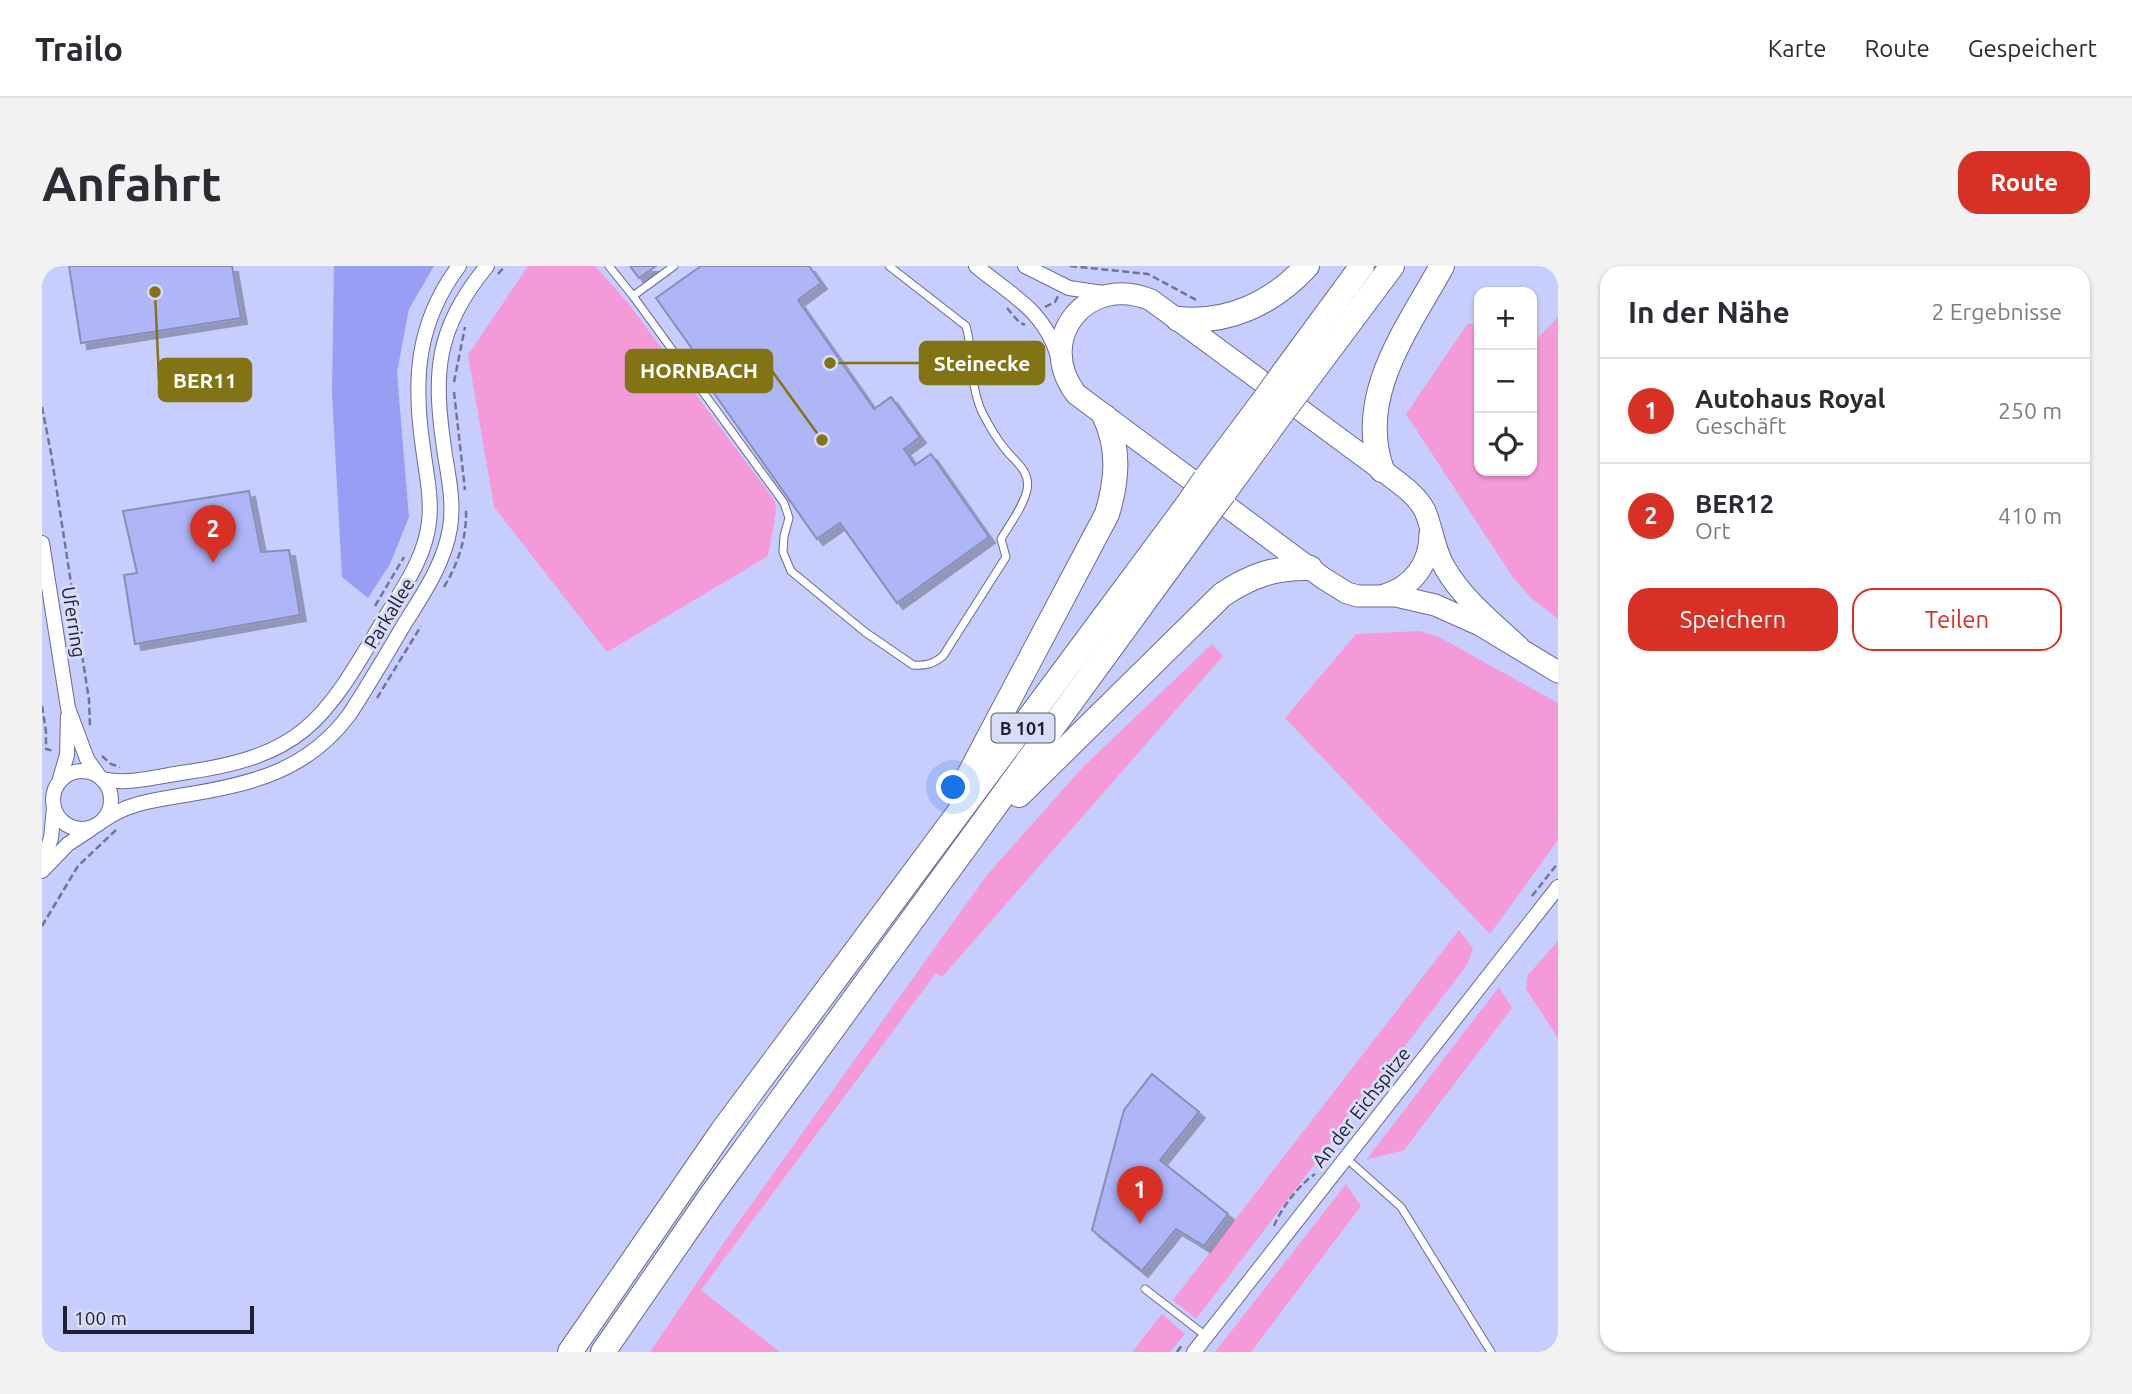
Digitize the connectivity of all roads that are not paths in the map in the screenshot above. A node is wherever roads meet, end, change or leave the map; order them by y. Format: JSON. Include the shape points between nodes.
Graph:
{"nodes":[{"id":1,"x":459,"y":266,"type":"edge"},
{"id":2,"x":487,"y":266,"type":"edge"},
{"id":3,"x":610,"y":266,"type":"edge"},
{"id":4,"x":674,"y":266,"type":"edge"},
{"id":5,"x":889,"y":266,"type":"edge"},
{"id":6,"x":976,"y":266,"type":"edge"},
{"id":7,"x":1026,"y":266,"type":"edge"},
{"id":8,"x":1307,"y":266,"type":"edge"},
{"id":9,"x":1362,"y":266,"type":"edge"},
{"id":10,"x":1392,"y":266,"type":"edge"},
{"id":11,"x":1442,"y":266,"type":"edge"},
{"id":12,"x":1112,"y":293,"type":"junction"},
{"id":13,"x":633,"y":296,"type":"junction"},
{"id":14,"x":1178,"y":319,"type":"junction"},
{"id":15,"x":1062,"y":365,"type":"junction"},
{"id":16,"x":1294,"y":379,"type":"junction"},
{"id":17,"x":1105,"y":417,"type":"junction"},
{"id":18,"x":1382,"y":470,"type":"junction"},
{"id":19,"x":1197,"y":510,"type":"junction"},
{"id":20,"x":1430,"y":528,"type":"junction"},
{"id":21,"x":42,"y":543,"type":"edge"},
{"id":22,"x":1310,"y":568,"type":"junction"},
{"id":23,"x":1382,"y":596,"type":"junction"},
{"id":24,"x":1519,"y":647,"type":"junction"},
{"id":25,"x":1558,"y":672,"type":"edge"},
{"id":26,"x":68,"y":708,"type":"junction"},
{"id":27,"x":101,"y":777,"type":"junction"},
{"id":28,"x":59,"y":783,"type":"junction"},
{"id":29,"x":50,"y":805,"type":"edge"},
{"id":30,"x":99,"y":823,"type":"junction"},
{"id":31,"x":42,"y":869,"type":"edge"},
{"id":32,"x":1558,"y":887,"type":"edge"},
{"id":33,"x":905,"y":928,"type":"junction"},
{"id":34,"x":855,"y":951,"type":"junction"},
{"id":35,"x":1346,"y":1158,"type":"junction"},
{"id":36,"x":1145,"y":1289,"type":"dead end"},
{"id":37,"x":1206,"y":1337,"type":"junction"},
{"id":38,"x":570,"y":1352,"type":"edge"},
{"id":39,"x":603,"y":1352,"type":"edge"},
{"id":40,"x":1195,"y":1352,"type":"edge"},
{"id":41,"x":1491,"y":1352,"type":"edge"}],
"edges":[{"from":1,"to":27,"type":"street","name":"Parkallee","via":[[427,329],[418,368],[429,504],[427,536],[407,581],[341,690],[321,716],[294,739],[256,758],[215,769],[127,781]]},
{"from":2,"to":30,"type":"street","name":"Parkallee","via":[[453,315],[439,363],[438,402],[451,492],[447,542],[435,573],[349,715],[313,751],[264,779],[144,802]]},
{"from":3,"to":13,"type":"lane"},
{"from":4,"to":13,"type":"lane"},
{"from":5,"to":13,"type":"lane","via":[[966,326],[972,378],[982,411],[1026,474],[1027,489],[1001,539],[1006,557],[943,656],[922,666],[913,665],[865,632],[791,571],[783,552],[789,519],[784,503]]},
{"from":6,"to":15,"type":"street","via":[[1043,321]]},
{"from":7,"to":12,"type":"street","via":[[1069,288]]},
{"from":8,"to":14,"type":"highway","via":[[1252,307],[1217,319]]},
{"from":9,"to":16,"type":"highway","number":"B 101"},
{"from":10,"to":16,"type":"highway","number":"B 101"},
{"from":11,"to":18,"type":"highway","via":[[1380,385],[1374,443]]},
{"from":12,"to":14,"type":"main road","via":[[1141,296]]},
{"from":12,"to":15,"type":"main road","via":[[1092,300],[1074,316],[1064,334]]},
{"from":14,"to":18,"type":"main road"},
{"from":15,"to":17,"type":"main road","via":[[1076,394]]},
{"from":16,"to":19,"type":"highway","number":"B 101","bridge":true},
{"from":17,"to":22,"type":"main road"},
{"from":17,"to":34,"type":"highway","via":[[1115,442],[1116,463],[1112,497],[1100,530],[963,786]]},
{"from":18,"to":20,"type":"main road","via":[[1414,496]]},
{"from":19,"to":33,"type":"highway","number":"B 101"},
{"from":19,"to":34,"type":"highway","number":"B 101"},
{"from":20,"to":23,"type":"main road","via":[[1428,554],[1418,573],[1402,588]]},
{"from":20,"to":24,"type":"main road","via":[[1450,576]]},
{"from":21,"to":26,"type":"street","name":"Uferring"},
{"from":22,"to":23,"type":"main road","via":[[1348,593]]},
{"from":22,"to":33,"type":"highway","via":[[1262,573],[1235,586],[1205,610],[1035,778]]},
{"from":23,"to":24,"type":"main road","via":[[1435,605]]},
{"from":24,"to":25,"type":"main road"},
{"from":26,"to":27,"type":"street","name":"Uferring"},
{"from":26,"to":28,"type":"street","name":"Uferring","via":[[67,755]]},
{"from":27,"to":28,"type":"street","name":"Parkallee","via":[[77,771]]},
{"from":27,"to":30,"type":"street","via":[[112,799],[110,811]]},
{"from":28,"to":29,"type":"street","name":"Parkallee"},
{"from":29,"to":30,"type":"street","via":[[72,828]]},
{"from":29,"to":31,"type":"street","name":"Parkallee","via":[[51,838]]},
{"from":30,"to":31,"type":"street","name":"Parkallee"},
{"from":32,"to":35,"type":"street","name":"An der Eichspitze"},
{"from":33,"to":39,"type":"highway","number":"B 101"},
{"from":34,"to":38,"type":"highway","number":"B 101","via":[[680,1189]]},
{"from":35,"to":37,"type":"street","name":"An der Eichspitze"},
{"from":35,"to":41,"type":"lane","via":[[1401,1207]]},
{"from":36,"to":37,"type":"lane"},
{"from":37,"to":40,"type":"street","name":"An der Eichspitze"}]}
